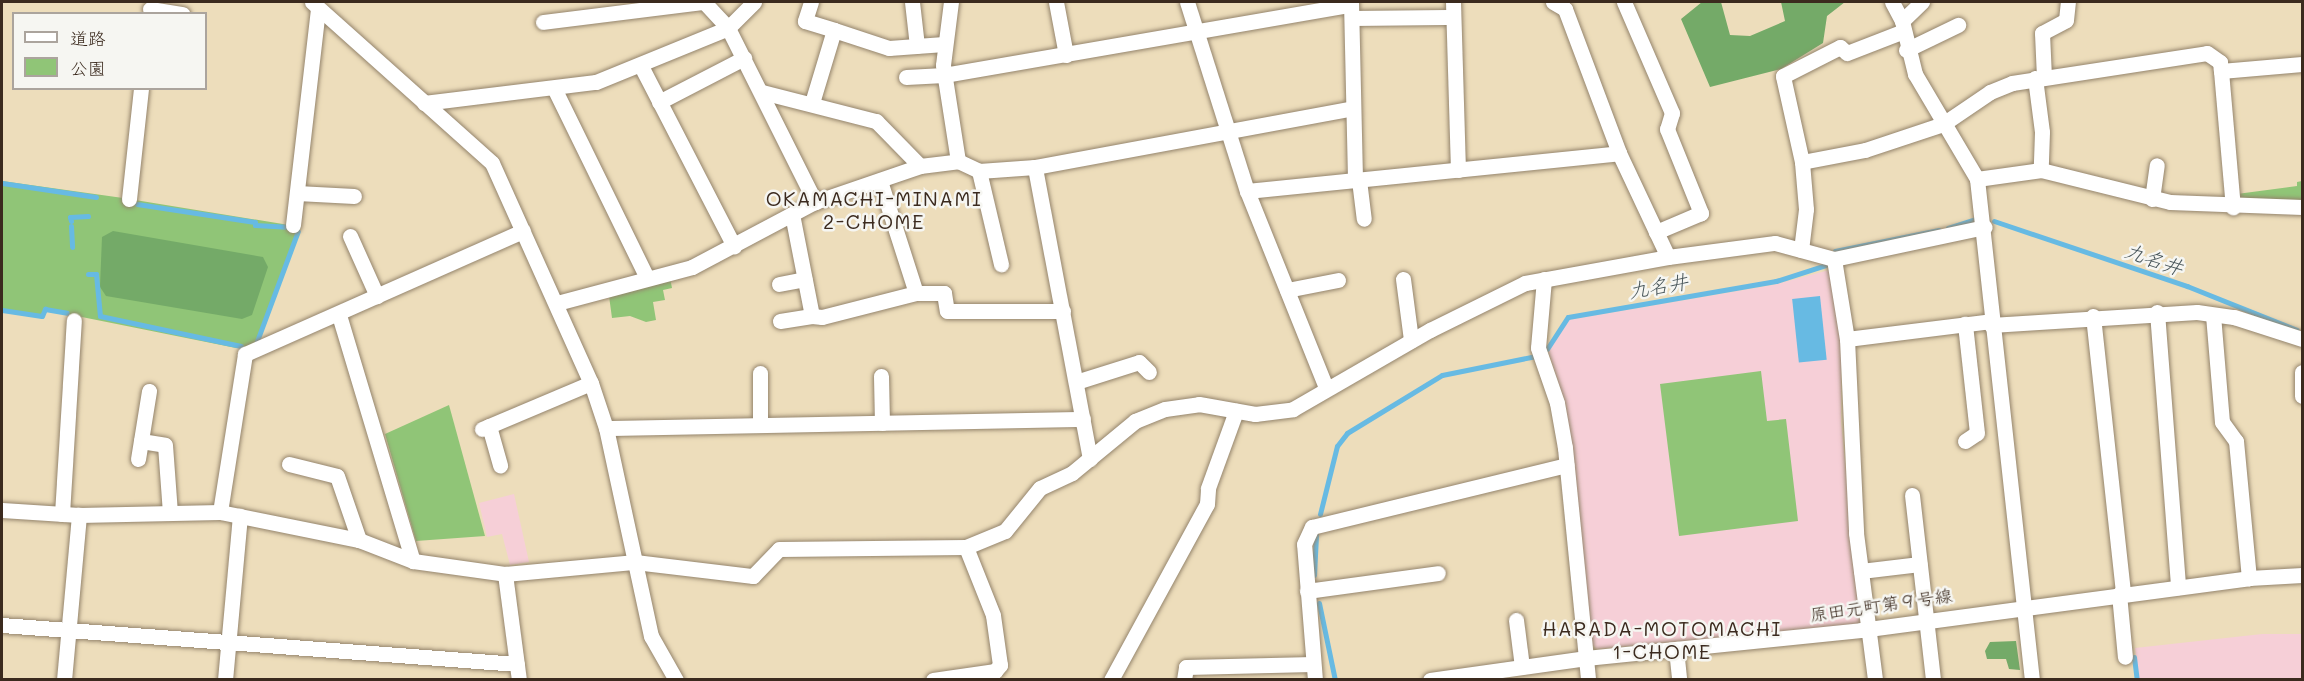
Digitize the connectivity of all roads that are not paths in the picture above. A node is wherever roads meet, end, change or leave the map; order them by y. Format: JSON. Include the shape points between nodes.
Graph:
{"nodes":[{"id":1,"x":704,"y":2,"type":"edge"},
{"id":2,"x":754,"y":2,"type":"edge"},
{"id":3,"x":811,"y":2,"type":"edge"},
{"id":4,"x":912,"y":2,"type":"edge"},
{"id":5,"x":951,"y":2,"type":"edge"},
{"id":6,"x":1056,"y":2,"type":"edge"},
{"id":7,"x":1187,"y":2,"type":"edge"},
{"id":8,"x":1624,"y":2,"type":"edge"},
{"id":9,"x":1892,"y":2,"type":"edge"},
{"id":10,"x":1922,"y":2,"type":"edge"},
{"id":11,"x":2068,"y":2,"type":"edge"},
{"id":12,"x":1565,"y":4,"type":"edge"},
{"id":13,"x":315,"y":5,"type":"edge"},
{"id":14,"x":150,"y":8,"type":"edge"},
{"id":15,"x":1351,"y":8,"type":"edge"},
{"id":16,"x":1453,"y":9,"type":"edge"},
{"id":17,"x":172,"y":12,"type":"edge"},
{"id":18,"x":543,"y":22,"type":"dead end"},
{"id":19,"x":1958,"y":25,"type":"dead end"},
{"id":20,"x":1903,"y":26,"type":"junction"},
{"id":21,"x":728,"y":28,"type":"junction"},
{"id":22,"x":834,"y":30,"type":"junction"},
{"id":23,"x":1196,"y":31,"type":"junction"},
{"id":24,"x":944,"y":44,"type":"junction"},
{"id":25,"x":917,"y":46,"type":"junction"},
{"id":26,"x":1906,"y":50,"type":"junction"},
{"id":27,"x":1066,"y":55,"type":"junction"},
{"id":28,"x":744,"y":58,"type":"junction"},
{"id":29,"x":2302,"y":64,"type":"edge"},
{"id":30,"x":641,"y":66,"type":"junction"},
{"id":31,"x":2221,"y":70,"type":"junction"},
{"id":32,"x":944,"y":75,"type":"junction"},
{"id":33,"x":906,"y":77,"type":"dead end"},
{"id":34,"x":2040,"y":77,"type":"junction"},
{"id":35,"x":554,"y":88,"type":"junction"},
{"id":36,"x":141,"y":90,"type":"edge"},
{"id":37,"x":762,"y":92,"type":"junction"},
{"id":38,"x":659,"y":102,"type":"junction"},
{"id":39,"x":424,"y":103,"type":"junction"},
{"id":40,"x":812,"y":103,"type":"junction"},
{"id":41,"x":1353,"y":108,"type":"junction"},
{"id":42,"x":1943,"y":124,"type":"junction"},
{"id":43,"x":1229,"y":134,"type":"junction"},
{"id":44,"x":1619,"y":153,"type":"junction"},
{"id":45,"x":958,"y":161,"type":"junction"},
{"id":46,"x":1802,"y":162,"type":"junction"},
{"id":47,"x":2157,"y":165,"type":"dead end"},
{"id":48,"x":920,"y":166,"type":"junction"},
{"id":49,"x":1035,"y":167,"type":"junction"},
{"id":50,"x":1458,"y":170,"type":"junction"},
{"id":51,"x":2041,"y":170,"type":"junction"},
{"id":52,"x":979,"y":171,"type":"junction"},
{"id":53,"x":1977,"y":179,"type":"junction"},
{"id":54,"x":1357,"y":180,"type":"junction"},
{"id":55,"x":880,"y":181,"type":"junction"},
{"id":56,"x":1247,"y":191,"type":"junction"},
{"id":57,"x":297,"y":193,"type":"junction"},
{"id":58,"x":354,"y":196,"type":"dead end"},
{"id":59,"x":129,"y":199,"type":"dead end"},
{"id":60,"x":2152,"y":199,"type":"junction"},
{"id":61,"x":815,"y":202,"type":"junction"},
{"id":62,"x":2233,"y":207,"type":"junction"},
{"id":63,"x":2302,"y":207,"type":"edge"},
{"id":64,"x":792,"y":214,"type":"junction"},
{"id":65,"x":1364,"y":219,"type":"dead end"},
{"id":66,"x":293,"y":225,"type":"dead end"},
{"id":67,"x":1985,"y":227,"type":"junction"},
{"id":68,"x":523,"y":231,"type":"junction"},
{"id":69,"x":1656,"y":231,"type":"junction"},
{"id":70,"x":351,"y":236,"type":"dead end"},
{"id":71,"x":734,"y":246,"type":"junction"},
{"id":72,"x":1801,"y":250,"type":"junction"},
{"id":73,"x":1668,"y":257,"type":"junction"},
{"id":74,"x":1834,"y":259,"type":"junction"},
{"id":75,"x":1001,"y":264,"type":"dead end"},
{"id":76,"x":647,"y":278,"type":"junction"},
{"id":77,"x":805,"y":279,"type":"junction"},
{"id":78,"x":1403,"y":279,"type":"dead end"},
{"id":79,"x":1544,"y":279,"type":"junction"},
{"id":80,"x":1338,"y":280,"type":"dead end"},
{"id":81,"x":779,"y":284,"type":"dead end"},
{"id":82,"x":1287,"y":290,"type":"junction"},
{"id":83,"x":916,"y":292,"type":"junction"},
{"id":84,"x":377,"y":296,"type":"junction"},
{"id":85,"x":557,"y":303,"type":"junction"},
{"id":86,"x":1064,"y":311,"type":"junction"},
{"id":87,"x":2157,"y":312,"type":"junction"},
{"id":88,"x":339,"y":315,"type":"junction"},
{"id":89,"x":2213,"y":315,"type":"junction"},
{"id":90,"x":812,"y":316,"type":"junction"},
{"id":91,"x":2093,"y":316,"type":"junction"},
{"id":92,"x":74,"y":320,"type":"dead end"},
{"id":93,"x":780,"y":321,"type":"dead end"},
{"id":94,"x":1991,"y":323,"type":"junction"},
{"id":95,"x":1965,"y":324,"type":"junction"},
{"id":96,"x":1847,"y":339,"type":"junction"},
{"id":97,"x":2302,"y":339,"type":"edge"},
{"id":98,"x":1411,"y":340,"type":"junction"},
{"id":99,"x":1149,"y":372,"type":"dead end"},
{"id":100,"x":2302,"y":372,"type":"edge"},
{"id":101,"x":760,"y":373,"type":"dead end"},
{"id":102,"x":881,"y":376,"type":"dead end"},
{"id":103,"x":1076,"y":382,"type":"junction"},
{"id":104,"x":591,"y":383,"type":"junction"},
{"id":105,"x":1326,"y":388,"type":"junction"},
{"id":106,"x":149,"y":392,"type":"dead end"},
{"id":107,"x":2302,"y":396,"type":"edge"},
{"id":108,"x":1236,"y":411,"type":"junction"},
{"id":109,"x":1083,"y":419,"type":"junction"},
{"id":110,"x":882,"y":423,"type":"junction"},
{"id":111,"x":760,"y":425,"type":"junction"},
{"id":112,"x":606,"y":428,"type":"junction"},
{"id":113,"x":141,"y":441,"type":"junction"},
{"id":114,"x":1965,"y":441,"type":"dead end"},
{"id":115,"x":138,"y":459,"type":"dead end"},
{"id":116,"x":1090,"y":459,"type":"junction"},
{"id":117,"x":290,"y":464,"type":"dead end"},
{"id":118,"x":500,"y":465,"type":"dead end"},
{"id":119,"x":1567,"y":465,"type":"junction"},
{"id":120,"x":1912,"y":495,"type":"dead end"},
{"id":121,"x":2,"y":510,"type":"edge"},
{"id":122,"x":219,"y":512,"type":"junction"},
{"id":123,"x":170,"y":513,"type":"junction"},
{"id":124,"x":62,"y":514,"type":"junction"},
{"id":125,"x":79,"y":515,"type":"junction"},
{"id":126,"x":240,"y":516,"type":"junction"},
{"id":127,"x":359,"y":540,"type":"junction"},
{"id":128,"x":966,"y":547,"type":"junction"},
{"id":129,"x":414,"y":561,"type":"junction"},
{"id":130,"x":635,"y":562,"type":"junction"},
{"id":131,"x":1920,"y":564,"type":"junction"},
{"id":132,"x":1861,"y":571,"type":"junction"},
{"id":133,"x":1438,"y":573,"type":"dead end"},
{"id":134,"x":505,"y":574,"type":"junction"},
{"id":135,"x":2302,"y":575,"type":"edge"},
{"id":136,"x":2249,"y":578,"type":"junction"},
{"id":137,"x":2178,"y":587,"type":"junction"},
{"id":138,"x":1307,"y":591,"type":"junction"},
{"id":139,"x":2121,"y":594,"type":"junction"},
{"id":140,"x":2025,"y":606,"type":"junction"},
{"id":141,"x":1926,"y":619,"type":"junction"},
{"id":142,"x":1516,"y":620,"type":"dead end"},
{"id":143,"x":2,"y":625,"type":"edge"},
{"id":144,"x":1870,"y":626,"type":"junction"},
{"id":145,"x":68,"y":631,"type":"junction"},
{"id":146,"x":228,"y":642,"type":"junction"},
{"id":147,"x":1676,"y":649,"type":"junction"},
{"id":148,"x":2125,"y":657,"type":"dead end"},
{"id":149,"x":1586,"y":658,"type":"junction"},
{"id":150,"x":1522,"y":667,"type":"junction"},
{"id":151,"x":518,"y":672,"type":"edge"},
{"id":152,"x":1314,"y":672,"type":"edge"},
{"id":153,"x":1473,"y":677,"type":"edge"},
{"id":154,"x":64,"y":680,"type":"edge"},
{"id":155,"x":225,"y":680,"type":"edge"},
{"id":156,"x":676,"y":680,"type":"edge"},
{"id":157,"x":933,"y":680,"type":"edge"},
{"id":158,"x":1111,"y":680,"type":"edge"},
{"id":159,"x":1184,"y":680,"type":"edge"},
{"id":160,"x":1430,"y":680,"type":"edge"},
{"id":161,"x":1588,"y":680,"type":"edge"},
{"id":162,"x":1679,"y":680,"type":"edge"},
{"id":163,"x":1875,"y":680,"type":"edge"},
{"id":164,"x":1933,"y":680,"type":"edge"},
{"id":165,"x":2032,"y":680,"type":"edge"}],
"edges":[{"from":1,"to":18,"type":"street"},
{"from":1,"to":21,"type":"street"},
{"from":2,"to":21,"type":"street"},
{"from":3,"to":22,"type":"street","via":[[805,21]]},
{"from":4,"to":25,"type":"street"},
{"from":5,"to":24,"type":"street"},
{"from":6,"to":27,"type":"street"},
{"from":7,"to":23,"type":"street"},
{"from":8,"to":69,"type":"street","via":[[1672,113],[1666,129],[1701,213]]},
{"from":9,"to":20,"type":"street"},
{"from":10,"to":20,"type":"street"},
{"from":11,"to":34,"type":"street","via":[[2066,20],[2042,33]]},
{"from":12,"to":44,"type":"street"},
{"from":13,"to":39,"type":"street"},
{"from":13,"to":57,"type":"street"},
{"from":14,"to":17,"type":"street"},
{"from":15,"to":16,"type":"street"},
{"from":15,"to":23,"type":"street"},
{"from":15,"to":41,"type":"street"},
{"from":16,"to":50,"type":"street"},
{"from":19,"to":26,"type":"street"},
{"from":20,"to":26,"type":"street"},
{"from":20,"to":46,"type":"street","via":[[1847,53],[1840,47],[1783,76]]},
{"from":21,"to":28,"type":"street"},
{"from":21,"to":30,"type":"street"},
{"from":22,"to":25,"type":"street","via":[[889,48]]},
{"from":22,"to":40,"type":"street"},
{"from":23,"to":27,"type":"street"},
{"from":23,"to":43,"type":"street"},
{"from":24,"to":25,"type":"street"},
{"from":24,"to":32,"type":"street"},
{"from":26,"to":42,"type":"street"},
{"from":27,"to":32,"type":"street"},
{"from":28,"to":37,"type":"street"},
{"from":28,"to":38,"type":"street"},
{"from":29,"to":31,"type":"street"},
{"from":30,"to":35,"type":"street","via":[[596,82]]},
{"from":30,"to":38,"type":"street"},
{"from":31,"to":34,"type":"street","via":[[2220,62],[2207,53]]},
{"from":31,"to":62,"type":"street"},
{"from":32,"to":33,"type":"street"},
{"from":32,"to":45,"type":"street"},
{"from":34,"to":42,"type":"street","via":[[1990,92]]},
{"from":34,"to":51,"type":"street"},
{"from":35,"to":39,"type":"street"},
{"from":35,"to":76,"type":"street"},
{"from":36,"to":59,"type":"street"},
{"from":37,"to":40,"type":"street"},
{"from":37,"to":61,"type":"street"},
{"from":38,"to":71,"type":"street"},
{"from":39,"to":68,"type":"street","via":[[492,163]]},
{"from":40,"to":48,"type":"street","via":[[876,121]]},
{"from":41,"to":43,"type":"street"},
{"from":41,"to":54,"type":"street"},
{"from":42,"to":46,"type":"street","via":[[1865,150]]},
{"from":42,"to":53,"type":"street"},
{"from":43,"to":49,"type":"street"},
{"from":43,"to":56,"type":"street"},
{"from":44,"to":50,"type":"street"},
{"from":44,"to":69,"type":"street"},
{"from":45,"to":48,"type":"street"},
{"from":45,"to":52,"type":"street"},
{"from":46,"to":72,"type":"street","via":[[1806,208]]},
{"from":47,"to":60,"type":"street"},
{"from":48,"to":55,"type":"street"},
{"from":49,"to":52,"type":"street"},
{"from":49,"to":86,"type":"street"},
{"from":50,"to":54,"type":"street"},
{"from":51,"to":53,"type":"street"},
{"from":51,"to":60,"type":"street"},
{"from":52,"to":75,"type":"street"},
{"from":53,"to":67,"type":"street"},
{"from":54,"to":56,"type":"street"},
{"from":54,"to":65,"type":"street"},
{"from":55,"to":61,"type":"street"},
{"from":55,"to":83,"type":"street"},
{"from":56,"to":82,"type":"street"},
{"from":57,"to":58,"type":"street"},
{"from":57,"to":66,"type":"street"},
{"from":60,"to":62,"type":"street"},
{"from":61,"to":64,"type":"street"},
{"from":62,"to":63,"type":"street"},
{"from":64,"to":71,"type":"street"},
{"from":64,"to":77,"type":"street"},
{"from":67,"to":74,"type":"street"},
{"from":67,"to":94,"type":"street"},
{"from":68,"to":84,"type":"street"},
{"from":68,"to":85,"type":"street"},
{"from":69,"to":73,"type":"street"},
{"from":70,"to":84,"type":"street"},
{"from":71,"to":76,"type":"street","via":[[692,267]]},
{"from":72,"to":73,"type":"street","via":[[1775,243]]},
{"from":72,"to":74,"type":"street"},
{"from":73,"to":79,"type":"street"},
{"from":74,"to":96,"type":"street"},
{"from":76,"to":85,"type":"street"},
{"from":77,"to":81,"type":"street"},
{"from":77,"to":90,"type":"street"},
{"from":78,"to":98,"type":"street"},
{"from":79,"to":98,"type":"street","via":[[1525,283]]},
{"from":79,"to":119,"type":"street","via":[[1538,348],[1557,402]]},
{"from":80,"to":82,"type":"street"},
{"from":82,"to":105,"type":"street"},
{"from":83,"to":86,"type":"street","via":[[944,293],[947,311]]},
{"from":83,"to":90,"type":"street","via":[[822,317]]},
{"from":84,"to":88,"type":"street"},
{"from":85,"to":104,"type":"street"},
{"from":86,"to":103,"type":"street"},
{"from":87,"to":89,"type":"street"},
{"from":87,"to":91,"type":"street"},
{"from":87,"to":137,"type":"street"},
{"from":88,"to":122,"type":"street","via":[[245,354]]},
{"from":88,"to":129,"type":"street"},
{"from":89,"to":97,"type":"street"},
{"from":89,"to":136,"type":"street","via":[[2222,422],[2236,441]]},
{"from":90,"to":93,"type":"street"},
{"from":91,"to":94,"type":"street"},
{"from":91,"to":139,"type":"street"},
{"from":92,"to":124,"type":"street"},
{"from":94,"to":95,"type":"street"},
{"from":94,"to":140,"type":"street"},
{"from":95,"to":96,"type":"street"},
{"from":95,"to":114,"type":"street","via":[[1977,433]]},
{"from":96,"to":132,"type":"street","via":[[1849,448]]},
{"from":98,"to":105,"type":"street"},
{"from":99,"to":103,"type":"street","via":[[1139,362]]},
{"from":100,"to":107,"type":"street"},
{"from":101,"to":111,"type":"street"},
{"from":102,"to":110,"type":"street"},
{"from":103,"to":109,"type":"street"},
{"from":104,"to":112,"type":"street"},
{"from":104,"to":118,"type":"street","via":[[486,428]]},
{"from":105,"to":108,"type":"street","via":[[1293,409],[1255,414]]},
{"from":106,"to":113,"type":"street"},
{"from":108,"to":116,"type":"street","via":[[1198,404],[1165,409],[1135,421]]},
{"from":108,"to":158,"type":"street","via":[[1208,488],[1207,504]]},
{"from":109,"to":110,"type":"street"},
{"from":109,"to":116,"type":"street"},
{"from":110,"to":111,"type":"street"},
{"from":111,"to":112,"type":"street"},
{"from":112,"to":130,"type":"street"},
{"from":113,"to":115,"type":"street"},
{"from":113,"to":123,"type":"street","via":[[165,445]]},
{"from":116,"to":128,"type":"street","via":[[1072,473],[1040,488],[1005,531]]},
{"from":117,"to":127,"type":"street","via":[[337,476]]},
{"from":119,"to":138,"type":"street","via":[[1312,527],[1304,544]]},
{"from":119,"to":149,"type":"street"},
{"from":120,"to":131,"type":"street"},
{"from":121,"to":124,"type":"street"},
{"from":122,"to":123,"type":"street"},
{"from":122,"to":126,"type":"street"},
{"from":123,"to":125,"type":"street"},
{"from":124,"to":125,"type":"street"},
{"from":125,"to":145,"type":"street"},
{"from":126,"to":127,"type":"street"},
{"from":126,"to":146,"type":"street"},
{"from":127,"to":129,"type":"street"},
{"from":128,"to":130,"type":"street","via":[[780,549],[753,576]]},
{"from":128,"to":157,"type":"street","via":[[993,615],[1000,665],[995,672]]},
{"from":129,"to":134,"type":"street"},
{"from":130,"to":134,"type":"street"},
{"from":130,"to":156,"type":"street","via":[[651,636]]},
{"from":131,"to":132,"type":"street"},
{"from":131,"to":141,"type":"street"},
{"from":132,"to":144,"type":"street"},
{"from":133,"to":138,"type":"street"},
{"from":134,"to":151,"type":"street"},
{"from":135,"to":136,"type":"street","name":"原田元町第９号線"},
{"from":136,"to":137,"type":"street","name":"原田元町第９号線"},
{"from":137,"to":139,"type":"street","name":"原田元町第９号線"},
{"from":138,"to":152,"type":"street"},
{"from":139,"to":140,"type":"street","name":"原田元町第９号線"},
{"from":139,"to":148,"type":"street"},
{"from":140,"to":141,"type":"street","name":"原田元町第９号線"},
{"from":140,"to":165,"type":"street"},
{"from":141,"to":144,"type":"street","name":"原田元町第９号線"},
{"from":141,"to":164,"type":"street"},
{"from":142,"to":150,"type":"street"},
{"from":143,"to":145,"type":"street"},
{"from":144,"to":147,"type":"street","name":"原田元町第９号線"},
{"from":144,"to":163,"type":"street"},
{"from":145,"to":146,"type":"street"},
{"from":145,"to":154,"type":"street"},
{"from":146,"to":151,"type":"street"},
{"from":146,"to":155,"type":"street"},
{"from":147,"to":149,"type":"street","name":"原田元町第９号線"},
{"from":147,"to":162,"type":"street"},
{"from":149,"to":150,"type":"street","name":"原田元町第９号線"},
{"from":149,"to":161,"type":"street"},
{"from":150,"to":153,"type":"street","name":"原田元町第９号線"},
{"from":152,"to":159,"type":"street","via":[[1186,667]]},
{"from":153,"to":160,"type":"street","name":"原田元町第９号線"}]}
